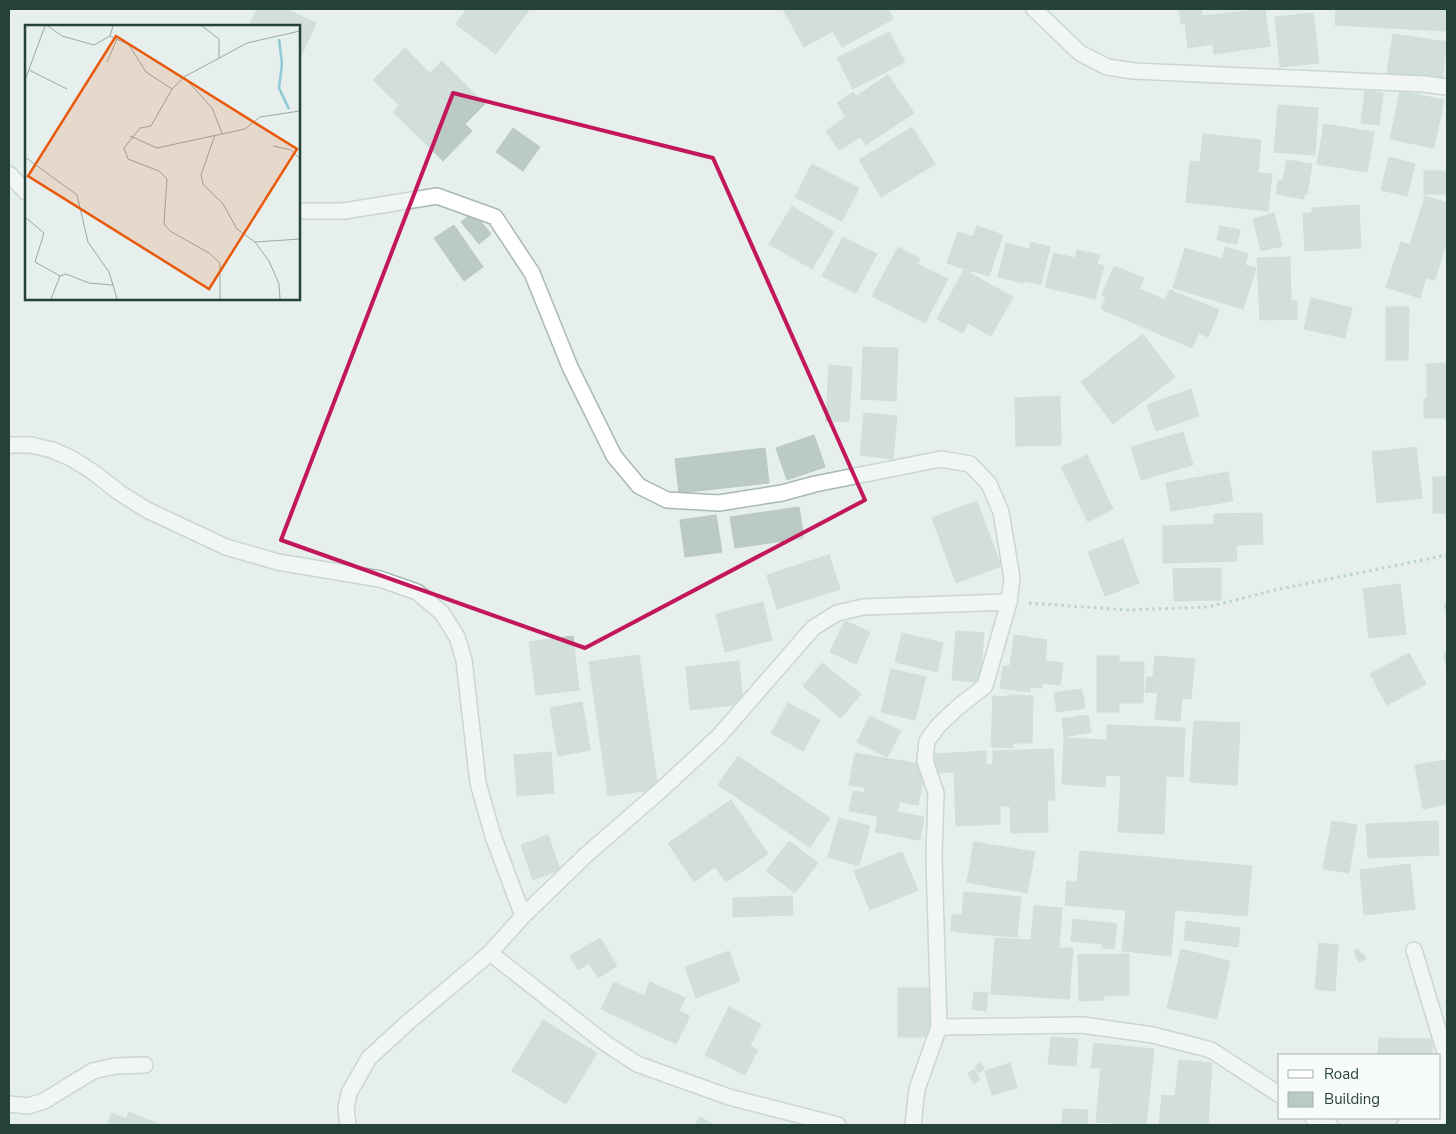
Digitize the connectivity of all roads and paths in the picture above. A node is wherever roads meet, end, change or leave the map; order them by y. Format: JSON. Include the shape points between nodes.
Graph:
{"nodes":[{"id":1,"x":1034,"y":9,"type":"edge"},
{"id":2,"x":1447,"y":88,"type":"edge"},
{"id":3,"x":9,"y":174,"type":"edge"},
{"id":4,"x":25,"y":191,"type":"edge"},
{"id":5,"x":300,"y":211,"type":"edge"},
{"id":6,"x":9,"y":445,"type":"edge"},
{"id":7,"x":1447,"y":555,"type":"edge"},
{"id":8,"x":1009,"y":602,"type":"junction"},
{"id":9,"x":524,"y":916,"type":"junction"},
{"id":10,"x":1414,"y":950,"type":"dead end"},
{"id":11,"x":490,"y":953,"type":"junction"},
{"id":12,"x":940,"y":1027,"type":"junction"},
{"id":13,"x":144,"y":1065,"type":"dead end"},
{"id":14,"x":1278,"y":1095,"type":"edge"},
{"id":15,"x":9,"y":1104,"type":"edge"},
{"id":16,"x":1442,"y":1117,"type":"edge"},
{"id":17,"x":1315,"y":1119,"type":"edge"},
{"id":18,"x":1433,"y":1119,"type":"edge"},
{"id":19,"x":348,"y":1125,"type":"edge"},
{"id":20,"x":838,"y":1125,"type":"edge"},
{"id":21,"x":913,"y":1125,"type":"edge"},
{"id":22,"x":1330,"y":1125,"type":"edge"},
{"id":23,"x":1406,"y":1125,"type":"edge"}],
"edges":[{"from":1,"to":2,"type":"street","via":[[1080,53],[1107,67],[1134,72],[1424,84]]},
{"from":3,"to":4,"type":"street"},
{"from":5,"to":8,"type":"street","via":[[344,211],[437,196],[495,217],[532,273],[570,366],[614,456],[639,486],[667,500],[719,503],[941,459],[970,464],[989,484],[1001,512],[1012,578]]},
{"from":6,"to":9,"type":"street","via":[[31,445],[71,458],[147,510],[226,547],[278,562],[380,579],[417,592],[442,613],[457,637],[464,660],[478,783],[493,836]]},
{"from":7,"to":8,"type":"path","via":[[1208,606],[1128,610]]},
{"from":8,"to":9,"type":"street","via":[[863,607],[838,613],[814,628],[719,736],[586,855]]},
{"from":8,"to":12,"type":"street","via":[[985,686],[938,726],[927,742],[925,761],[936,793],[934,857]]},
{"from":9,"to":11,"type":"street"},
{"from":10,"to":16,"type":"street","via":[[1447,1059]]},
{"from":11,"to":19,"type":"street","via":[[369,1058],[349,1093],[346,1108]]},
{"from":11,"to":20,"type":"street","via":[[604,1043],[637,1064],[729,1097]]},
{"from":12,"to":14,"type":"street","via":[[1082,1025],[1153,1035],[1211,1050]]},
{"from":12,"to":21,"type":"street","via":[[917,1089]]},
{"from":13,"to":15,"type":"street","via":[[93,1071],[44,1101],[28,1106]]},
{"from":17,"to":22,"type":"street"},
{"from":18,"to":23,"type":"street"}]}
